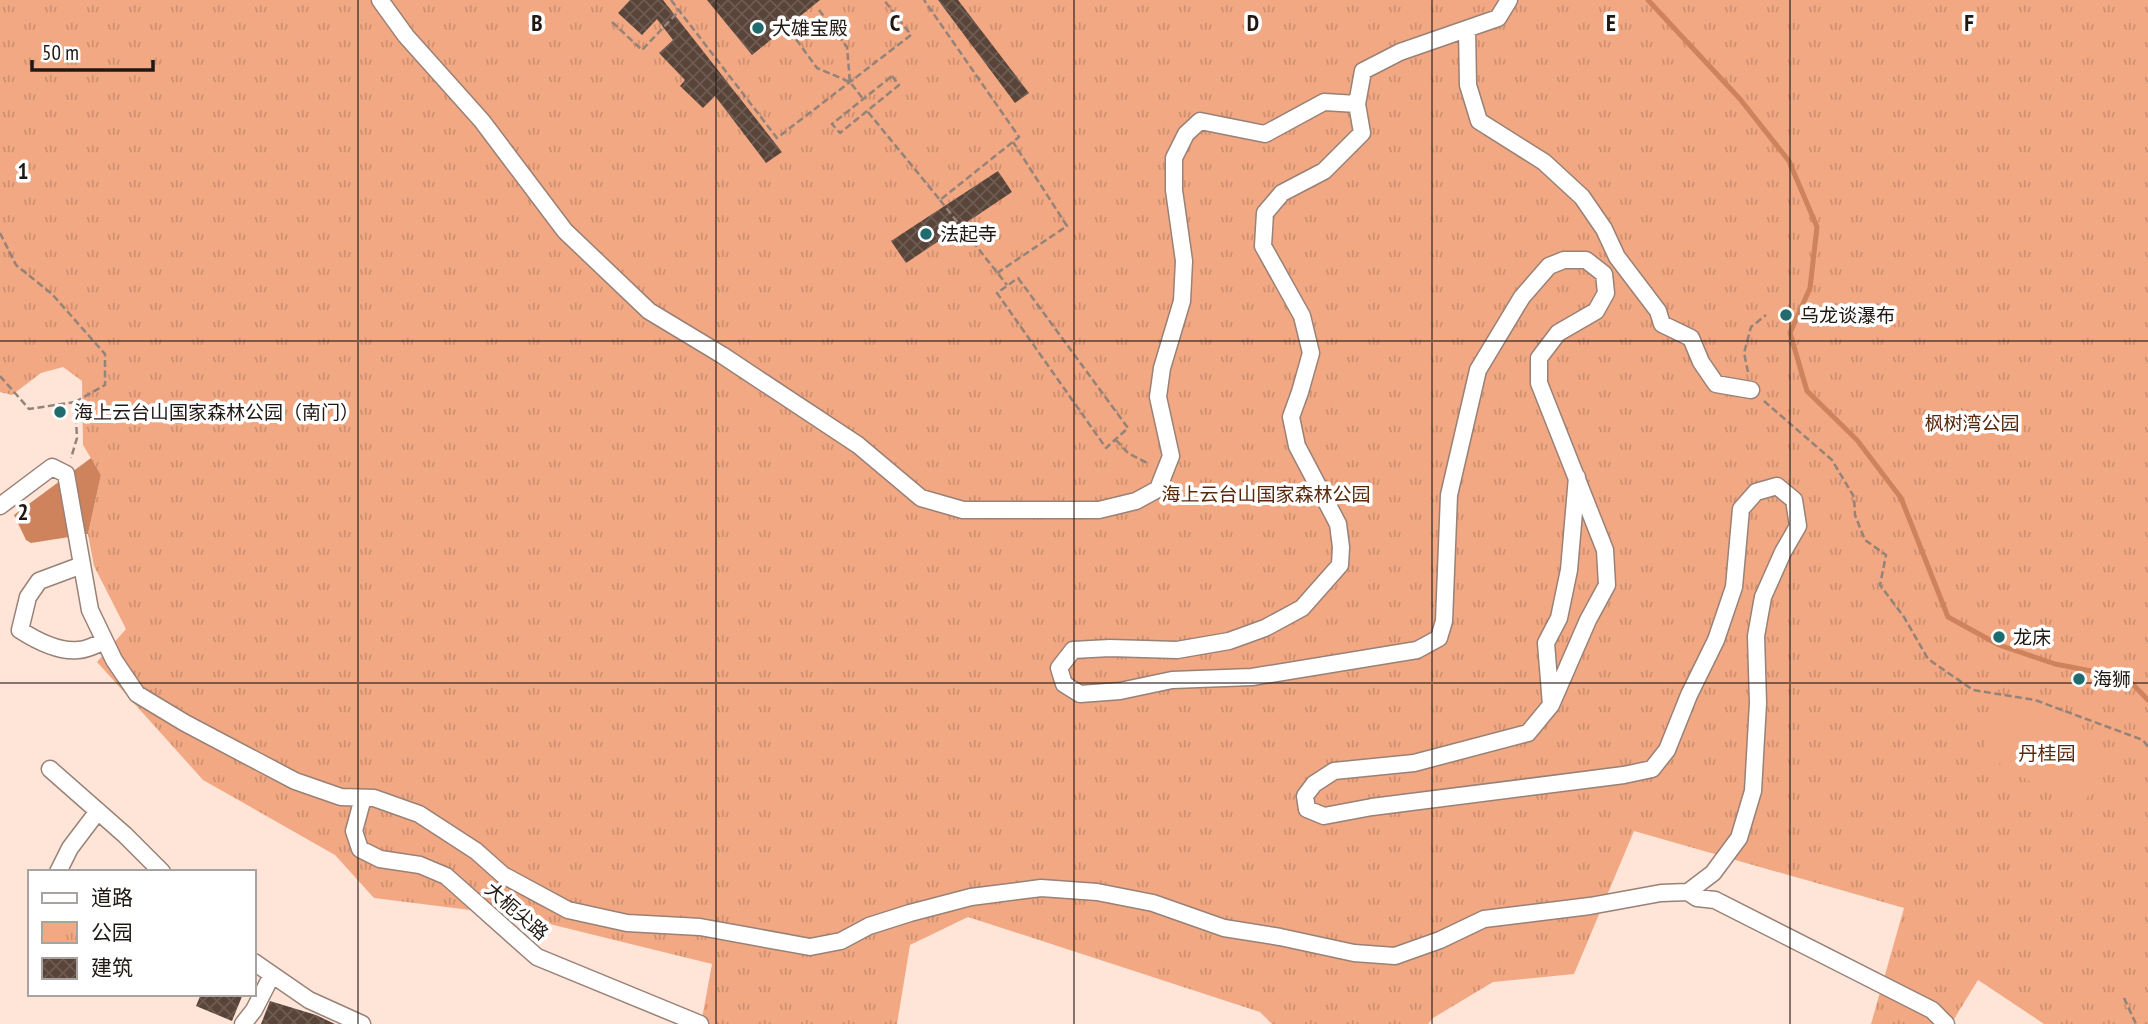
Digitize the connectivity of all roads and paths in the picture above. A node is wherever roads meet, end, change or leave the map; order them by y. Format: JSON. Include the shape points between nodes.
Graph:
{"nodes":[{"id":1,"x":380,"y":0,"type":"edge"},
{"id":2,"x":671,"y":0,"type":"edge"},
{"id":3,"x":884,"y":0,"type":"edge"},
{"id":4,"x":924,"y":0,"type":"edge"},
{"id":5,"x":1508,"y":0,"type":"edge"},
{"id":6,"x":819,"y":10,"type":"dead end"},
{"id":7,"x":679,"y":11,"type":"junction"},
{"id":8,"x":612,"y":22,"type":"dead end"},
{"id":9,"x":1467,"y":29,"type":"junction"},
{"id":10,"x":790,"y":31,"type":"dead end"},
{"id":11,"x":850,"y":82,"type":"junction"},
{"id":12,"x":863,"y":99,"type":"junction"},
{"id":13,"x":1357,"y":104,"type":"junction"},
{"id":14,"x":868,"y":111,"type":"junction"},
{"id":15,"x":1013,"y":142,"type":"junction"},
{"id":16,"x":940,"y":200,"type":"junction"},
{"id":17,"x":0,"y":233,"type":"edge"},
{"id":18,"x":997,"y":273,"type":"junction"},
{"id":19,"x":1007,"y":285,"type":"junction"},
{"id":20,"x":1766,"y":315,"type":"dead end"},
{"id":21,"x":0,"y":376,"type":"edge"},
{"id":22,"x":1751,"y":390,"type":"junction"},
{"id":23,"x":75,"y":402,"type":"junction"},
{"id":24,"x":1116,"y":440,"type":"junction"},
{"id":25,"x":1165,"y":472,"type":"junction"},
{"id":26,"x":66,"y":474,"type":"junction"},
{"id":27,"x":1577,"y":477,"type":"junction"},
{"id":28,"x":0,"y":506,"type":"edge"},
{"id":29,"x":82,"y":565,"type":"junction"},
{"id":30,"x":105,"y":641,"type":"junction"},
{"id":31,"x":1551,"y":705,"type":"junction"},
{"id":32,"x":2148,"y":747,"type":"edge"},
{"id":33,"x":50,"y":769,"type":"dead end"},
{"id":34,"x":363,"y":798,"type":"junction"},
{"id":35,"x":98,"y":811,"type":"junction"},
{"id":36,"x":59,"y":870,"type":"edge"},
{"id":37,"x":160,"y":870,"type":"edge"},
{"id":38,"x":1688,"y":892,"type":"junction"},
{"id":39,"x":256,"y":963,"type":"edge"},
{"id":40,"x":272,"y":975,"type":"junction"},
{"id":41,"x":2124,"y":998,"type":"dead end"},
{"id":42,"x":243,"y":1024,"type":"edge"},
{"id":43,"x":362,"y":1024,"type":"edge"},
{"id":44,"x":699,"y":1024,"type":"edge"},
{"id":45,"x":1946,"y":1024,"type":"edge"},
{"id":46,"x":2136,"y":1024,"type":"edge"}],
"edges":[{"from":1,"to":25,"type":"street","via":[[482,121],[565,231],[649,311],[858,445],[921,498],[963,510],[1099,510],[1136,501],[1158,489]]},
{"from":2,"to":7,"type":"path"},
{"from":3,"to":11,"type":"path","via":[[911,35]]},
{"from":4,"to":15,"type":"path","via":[[1019,136]]},
{"from":5,"to":9,"type":"street","via":[[1498,18]]},
{"from":6,"to":11,"type":"path","via":[[847,47]]},
{"from":7,"to":8,"type":"path","via":[[642,50]]},
{"from":7,"to":11,"type":"path","via":[[777,138]]},
{"from":9,"to":13,"type":"street","via":[[1400,52],[1363,71]]},
{"from":9,"to":22,"type":"street","via":[[1468,85],[1479,121],[1544,162],[1582,197],[1617,257],[1658,311],[1662,324],[1691,338],[1716,384]]},
{"from":10,"to":11,"type":"path","via":[[817,68]]},
{"from":11,"to":12,"type":"path"},
{"from":12,"to":14,"type":"path","via":[[832,124],[840,133]]},
{"from":12,"to":14,"type":"path","via":[[892,76],[899,85]]},
{"from":13,"to":25,"type":"street","via":[[1324,102],[1265,134],[1200,121],[1186,134],[1174,158],[1184,261],[1182,301],[1158,397],[1171,456]]},
{"from":13,"to":27,"type":"street","via":[[1362,133],[1324,171],[1282,193],[1265,213],[1263,246],[1305,328],[1311,353],[1291,417],[1297,446],[1338,524],[1340,565],[1302,608],[1265,628],[1229,641],[1177,650],[1073,650],[1059,668],[1064,684],[1080,694],[1172,680],[1252,677],[1417,650],[1439,638],[1444,621],[1450,495],[1478,370],[1522,297],[1549,266],[1564,260],[1586,260],[1604,274],[1606,293],[1596,311],[1558,333],[1539,358],[1539,383]]},
{"from":14,"to":16,"type":"path"},
{"from":15,"to":16,"type":"path"},
{"from":15,"to":18,"type":"path","via":[[1067,226]]},
{"from":16,"to":18,"type":"path"},
{"from":17,"to":23,"type":"path","via":[[16,265],[52,294],[105,355],[104,386]]},
{"from":18,"to":19,"type":"path"},
{"from":19,"to":24,"type":"path","via":[[1018,278],[1128,428]]},
{"from":19,"to":24,"type":"path","via":[[997,293],[1106,449]]},
{"from":20,"to":22,"type":"path","via":[[1751,327],[1744,353]]},
{"from":21,"to":23,"type":"path","via":[[29,409]]},
{"from":22,"to":32,"type":"path","via":[[1832,460],[1854,497],[1865,540],[1886,555],[1880,585],[1928,659],[1973,690],[2035,700],[2143,740]]},
{"from":23,"to":26,"type":"path","via":[[77,438]]},
{"from":24,"to":25,"type":"path","via":[[1128,453]]},
{"from":26,"to":28,"type":"street","via":[[52,467]]},
{"from":26,"to":29,"type":"street"},
{"from":27,"to":31,"type":"street","via":[[1569,570],[1559,618],[1546,643]]},
{"from":27,"to":31,"type":"street","via":[[1605,550],[1606,585]]},
{"from":29,"to":30,"type":"street","via":[[90,610]]},
{"from":29,"to":30,"type":"street","via":[[39,581],[27,597],[20,630],[64,650]]},
{"from":30,"to":34,"type":"street","via":[[136,694],[295,781],[341,797]]},
{"from":31,"to":38,"type":"street","via":[[1528,733],[1414,763],[1334,771],[1305,796],[1307,809],[1324,816],[1652,769],[1667,750],[1716,640],[1734,587],[1741,509],[1756,492],[1777,486],[1794,500],[1798,526],[1763,597],[1756,636],[1753,791],[1739,838],[1713,873]]},
{"from":33,"to":35,"type":"street"},
{"from":34,"to":38,"type":"street","via":[[419,814],[503,875],[568,910],[627,923],[700,927],[810,947],[842,942],[869,926],[971,897],[1041,888],[1097,892],[1153,903],[1224,928],[1354,953],[1395,956],[1484,919]]},
{"from":34,"to":44,"type":"street","name":"大枙尖路","via":[[354,831],[360,849],[380,859],[420,865],[446,876],[537,957]]},
{"from":35,"to":36,"type":"street"},
{"from":35,"to":37,"type":"street"},
{"from":38,"to":45,"type":"street","via":[[1715,901],[1932,1010]]},
{"from":39,"to":40,"type":"street"},
{"from":40,"to":42,"type":"street"},
{"from":40,"to":43,"type":"street","via":[[309,1000]]},
{"from":41,"to":46,"type":"path"}]}
